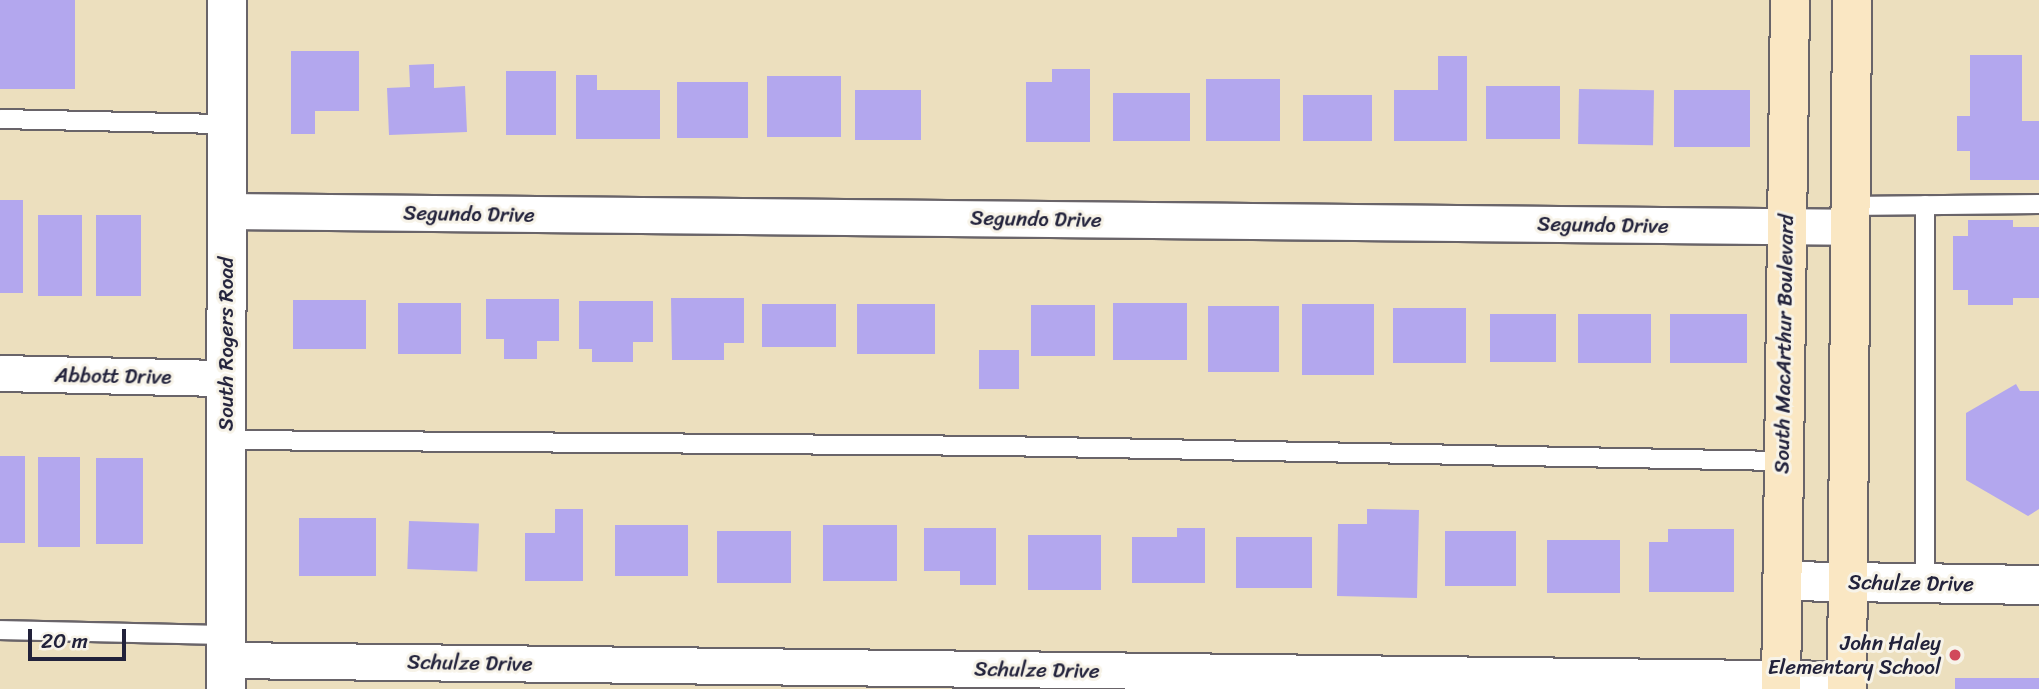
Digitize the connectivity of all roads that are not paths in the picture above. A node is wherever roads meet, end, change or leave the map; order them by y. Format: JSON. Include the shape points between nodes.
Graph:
{"nodes":[{"id":1,"x":227,"y":0,"type":"edge"},
{"id":2,"x":1790,"y":0,"type":"edge"},
{"id":3,"x":1852,"y":0,"type":"edge"},
{"id":4,"x":0,"y":119,"type":"edge"},
{"id":5,"x":226,"y":124,"type":"junction"},
{"id":6,"x":2039,"y":204,"type":"edge"},
{"id":7,"x":1925,"y":205,"type":"junction"},
{"id":8,"x":225,"y":211,"type":"junction"},
{"id":9,"x":1848,"y":217,"type":"junction"},
{"id":10,"x":1785,"y":227,"type":"junction"},
{"id":11,"x":0,"y":373,"type":"edge"},
{"id":12,"x":226,"y":379,"type":"junction"},
{"id":13,"x":226,"y":440,"type":"junction"},
{"id":14,"x":1783,"y":461,"type":"junction"},
{"id":15,"x":1782,"y":581,"type":"junction"},
{"id":16,"x":1848,"y":582,"type":"junction"},
{"id":17,"x":1925,"y":583,"type":"junction"},
{"id":18,"x":2039,"y":585,"type":"edge"},
{"id":19,"x":0,"y":630,"type":"edge"},
{"id":20,"x":226,"y":661,"type":"edge"},
{"id":21,"x":1781,"y":684,"type":"edge"},
{"id":22,"x":1848,"y":684,"type":"edge"}],
"edges":[{"from":1,"to":5,"type":"street","name":"South Rogers Road"},
{"from":2,"to":10,"type":"main road","name":"South MacArthur Boulevard"},
{"from":3,"to":9,"type":"main road"},
{"from":4,"to":5,"type":"lane"},
{"from":5,"to":8,"type":"street","name":"South Rogers Road"},
{"from":6,"to":7,"type":"lane"},
{"from":7,"to":9,"type":"lane"},
{"from":7,"to":17,"type":"lane"},
{"from":8,"to":10,"type":"street","name":"Segundo Drive"},
{"from":8,"to":12,"type":"street","name":"South Rogers Road"},
{"from":9,"to":10,"type":"street","name":"Segundo Drive"},
{"from":9,"to":16,"type":"main road"},
{"from":10,"to":14,"type":"main road","name":"South MacArthur Boulevard"},
{"from":11,"to":12,"type":"street","name":"Abbott Drive"},
{"from":12,"to":13,"type":"street","name":"South Rogers Road"},
{"from":13,"to":14,"type":"lane","via":[[1026,447]]},
{"from":13,"to":20,"type":"street","name":"South Rogers Road"},
{"from":14,"to":15,"type":"main road","name":"South MacArthur Boulevard"},
{"from":15,"to":16,"type":"street","name":"Schulze Drive"},
{"from":15,"to":21,"type":"main road","name":"South MacArthur Boulevard"},
{"from":16,"to":17,"type":"street","name":"Schulze Drive"},
{"from":16,"to":22,"type":"main road"},
{"from":17,"to":18,"type":"street","name":"Schulze Drive"},
{"from":19,"to":20,"type":"lane"},
{"from":20,"to":21,"type":"street","name":"Schulze Drive"},
{"from":21,"to":22,"type":"street","name":"Schulze Drive"}]}
